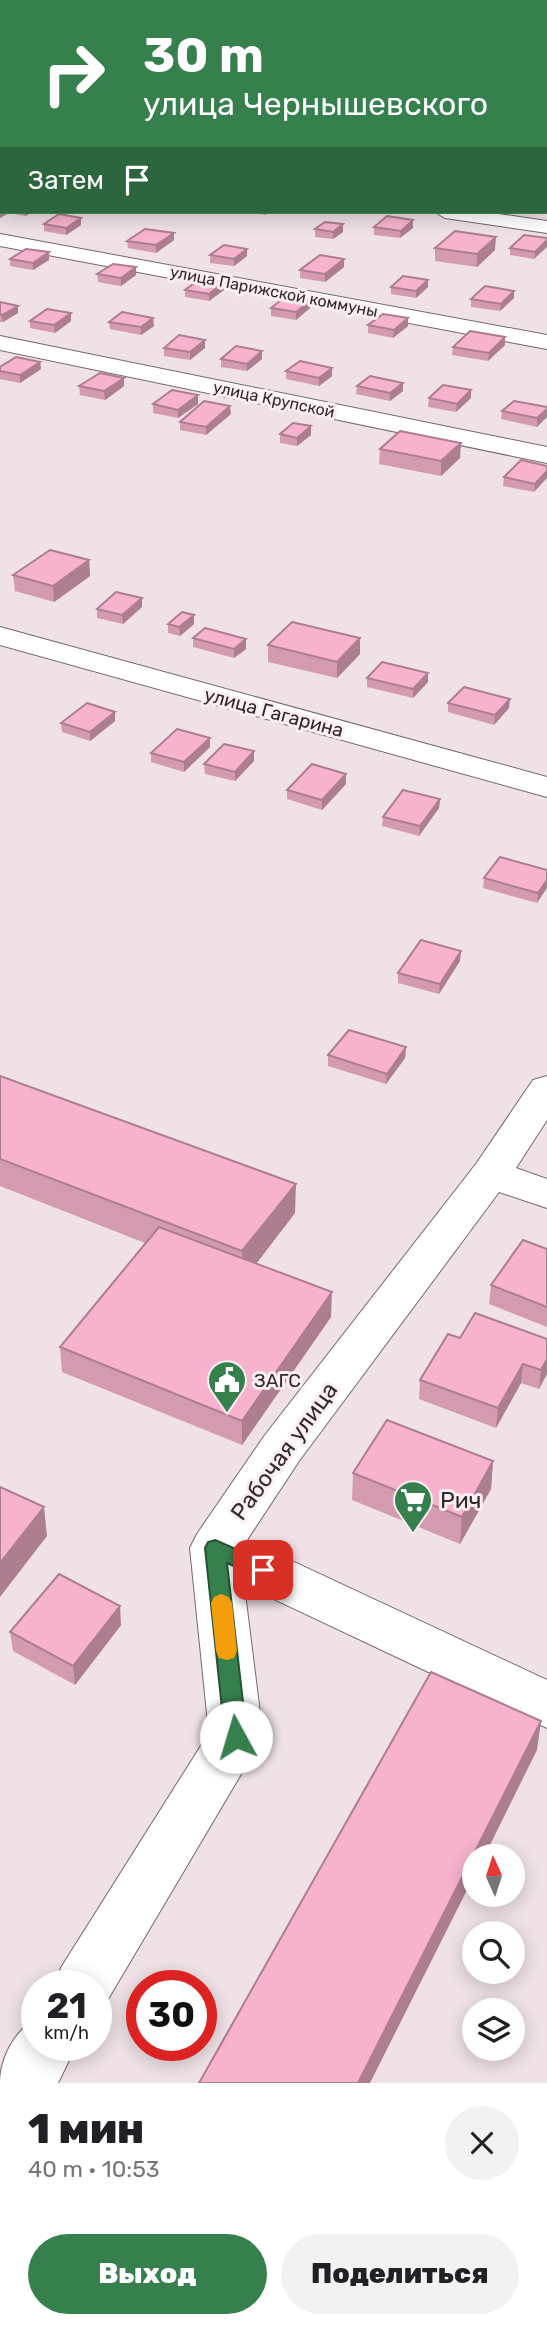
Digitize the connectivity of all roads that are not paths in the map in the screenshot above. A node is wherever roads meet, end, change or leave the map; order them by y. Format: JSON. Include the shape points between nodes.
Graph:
{"nodes":[{"id":1,"x":459,"y":214,"type":"edge"},
{"id":2,"x":547,"y":227,"type":"edge"},
{"id":3,"x":0,"y":240,"type":"edge"},
{"id":4,"x":547,"y":342,"type":"edge"},
{"id":5,"x":0,"y":343,"type":"edge"},
{"id":6,"x":547,"y":455,"type":"edge"},
{"id":7,"x":0,"y":636,"type":"edge"},
{"id":8,"x":547,"y":787,"type":"edge"},
{"id":9,"x":547,"y":1089,"type":"edge"},
{"id":10,"x":491,"y":1174,"type":"junction"},
{"id":11,"x":547,"y":1195,"type":"edge"},
{"id":12,"x":215,"y":1548,"type":"junction"},
{"id":13,"x":547,"y":1705,"type":"edge"},
{"id":14,"x":93,"y":1970,"type":"edge"},
{"id":15,"x":38,"y":2061,"type":"edge"},
{"id":16,"x":24,"y":2083,"type":"edge"}],
"edges":[{"from":1,"to":2,"type":"street"},
{"from":3,"to":4,"type":"street","name":"улица Парижской коммуны"},
{"from":5,"to":6,"type":"street","name":"улица Крупской"},
{"from":7,"to":8,"type":"street","name":"улица Гагарина"},
{"from":9,"to":10,"type":"street"},
{"from":10,"to":11,"type":"street"},
{"from":10,"to":12,"type":"street","name":"Рабочая улица","via":[[282,1448]]},
{"from":12,"to":13,"type":"street"},
{"from":12,"to":14,"type":"street","via":[[236,1737]]},
{"from":15,"to":16,"type":"street"}]}
